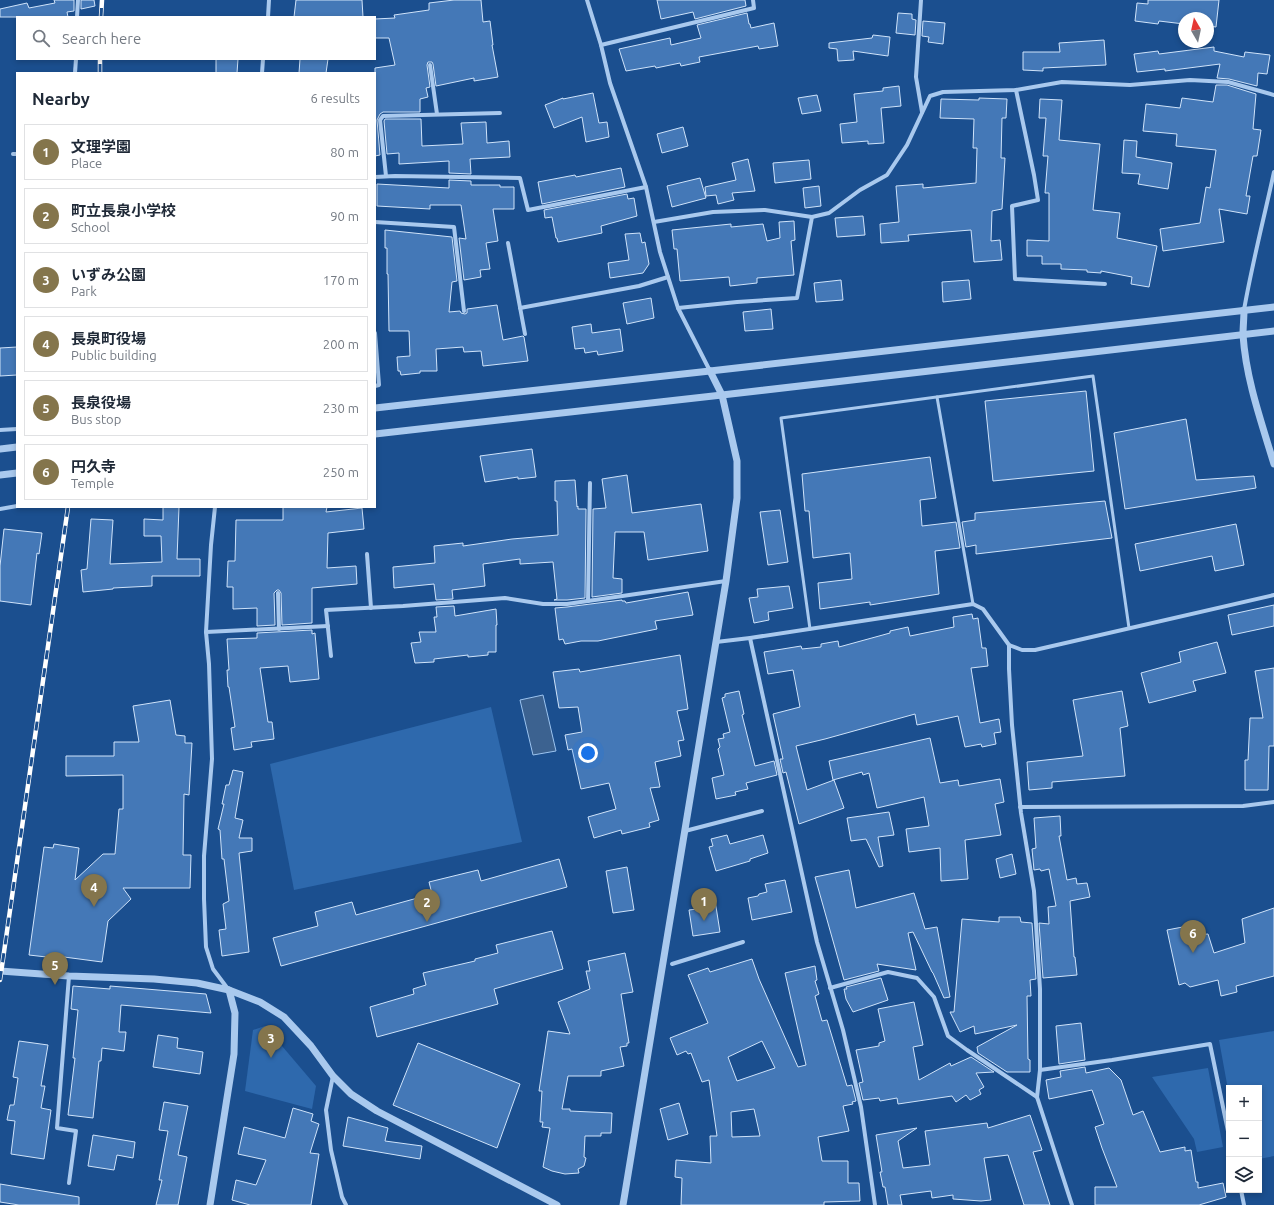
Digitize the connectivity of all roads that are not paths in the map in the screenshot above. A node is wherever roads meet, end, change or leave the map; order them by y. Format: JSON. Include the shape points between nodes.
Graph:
{"nodes":[{"id":1,"x":78,"y":0,"type":"edge"},
{"id":2,"x":269,"y":0,"type":"edge"},
{"id":3,"x":587,"y":0,"type":"edge"},
{"id":4,"x":753,"y":0,"type":"edge"},
{"id":5,"x":921,"y":0,"type":"edge"},
{"id":6,"x":77,"y":16,"type":"edge"},
{"id":7,"x":268,"y":16,"type":"edge"},
{"id":8,"x":602,"y":46,"type":"junction"},
{"id":9,"x":76,"y":60,"type":"edge"},
{"id":10,"x":263,"y":60,"type":"edge"},
{"id":11,"x":430,"y":65,"type":"dead end"},
{"id":12,"x":75,"y":72,"type":"edge"},
{"id":13,"x":262,"y":72,"type":"edge"},
{"id":14,"x":1016,"y":90,"type":"junction"},
{"id":15,"x":1274,"y":95,"type":"edge"},
{"id":16,"x":500,"y":113,"type":"dead end"},
{"id":17,"x":922,"y":113,"type":"junction"},
{"id":18,"x":437,"y":114,"type":"junction"},
{"id":19,"x":1274,"y":172,"type":"edge"},
{"id":20,"x":386,"y":176,"type":"junction"},
{"id":21,"x":376,"y":178,"type":"edge"},
{"id":22,"x":646,"y":187,"type":"junction"},
{"id":23,"x":812,"y":217,"type":"junction"},
{"id":24,"x":376,"y":222,"type":"edge"},
{"id":25,"x":654,"y":222,"type":"junction"},
{"id":26,"x":508,"y":244,"type":"dead end"},
{"id":27,"x":668,"y":277,"type":"junction"},
{"id":28,"x":1105,"y":284,"type":"dead end"},
{"id":29,"x":1274,"y":307,"type":"edge"},
{"id":30,"x":520,"y":308,"type":"junction"},
{"id":31,"x":678,"y":308,"type":"junction"},
{"id":32,"x":1244,"y":310,"type":"junction"},
{"id":33,"x":464,"y":311,"type":"dead end"},
{"id":34,"x":1274,"y":331,"type":"edge"},
{"id":35,"x":525,"y":334,"type":"dead end"},
{"id":36,"x":1243,"y":334,"type":"junction"},
{"id":37,"x":376,"y":346,"type":"edge"},
{"id":38,"x":710,"y":371,"type":"junction"},
{"id":39,"x":376,"y":386,"type":"edge"},
{"id":40,"x":722,"y":396,"type":"junction"},
{"id":41,"x":937,"y":397,"type":"junction"},
{"id":42,"x":376,"y":408,"type":"edge"},
{"id":43,"x":16,"y":428,"type":"edge"},
{"id":44,"x":0,"y":430,"type":"edge"},
{"id":45,"x":376,"y":434,"type":"edge"},
{"id":46,"x":16,"y":447,"type":"edge"},
{"id":47,"x":0,"y":448,"type":"edge"},
{"id":48,"x":1274,"y":464,"type":"edge"},
{"id":49,"x":16,"y":473,"type":"edge"},
{"id":50,"x":0,"y":475,"type":"edge"},
{"id":51,"x":590,"y":483,"type":"dead end"},
{"id":52,"x":16,"y":506,"type":"edge"},
{"id":53,"x":215,"y":508,"type":"edge"},
{"id":54,"x":0,"y":509,"type":"edge"},
{"id":55,"x":367,"y":554,"type":"dead end"},
{"id":56,"x":726,"y":581,"type":"junction"},
{"id":57,"x":278,"y":593,"type":"dead end"},
{"id":58,"x":1274,"y":595,"type":"edge"},
{"id":59,"x":588,"y":601,"type":"junction"},
{"id":60,"x":973,"y":604,"type":"junction"},
{"id":61,"x":371,"y":608,"type":"junction"},
{"id":62,"x":328,"y":626,"type":"junction"},
{"id":63,"x":1129,"y":628,"type":"junction"},
{"id":64,"x":279,"y":629,"type":"junction"},
{"id":65,"x":810,"y":629,"type":"junction"},
{"id":66,"x":206,"y":632,"type":"junction"},
{"id":67,"x":750,"y":638,"type":"junction"},
{"id":68,"x":715,"y":642,"type":"junction"},
{"id":69,"x":1009,"y":645,"type":"junction"},
{"id":70,"x":330,"y":656,"type":"dead end"},
{"id":71,"x":1274,"y":802,"type":"edge"},
{"id":72,"x":1020,"y":807,"type":"junction"},
{"id":73,"x":762,"y":811,"type":"dead end"},
{"id":74,"x":685,"y":831,"type":"junction"},
{"id":75,"x":742,"y":942,"type":"dead end"},
{"id":76,"x":672,"y":964,"type":"dead end"},
{"id":77,"x":0,"y":972,"type":"edge"},
{"id":78,"x":69,"y":976,"type":"junction"},
{"id":79,"x":830,"y":988,"type":"junction"},
{"id":80,"x":229,"y":990,"type":"junction"},
{"id":81,"x":1040,"y":1070,"type":"junction"},
{"id":82,"x":333,"y":1076,"type":"junction"},
{"id":83,"x":1036,"y":1097,"type":"junction"},
{"id":84,"x":1226,"y":1121,"type":"edge"},
{"id":85,"x":69,"y":1183,"type":"dead end"},
{"id":86,"x":1241,"y":1193,"type":"edge"},
{"id":87,"x":210,"y":1205,"type":"edge"},
{"id":88,"x":346,"y":1205,"type":"edge"},
{"id":89,"x":557,"y":1205,"type":"edge"},
{"id":90,"x":623,"y":1205,"type":"edge"},
{"id":91,"x":875,"y":1205,"type":"edge"},
{"id":92,"x":1072,"y":1205,"type":"edge"},
{"id":93,"x":1244,"y":1205,"type":"edge"}],
"edges":[{"from":1,"to":6,"type":"street"},
{"from":2,"to":7,"type":"street"},
{"from":3,"to":8,"type":"street"},
{"from":4,"to":8,"type":"street","via":[[754,8]]},
{"from":5,"to":17,"type":"street","via":[[916,77]]},
{"from":8,"to":22,"type":"street","via":[[610,83]]},
{"from":9,"to":12,"type":"street"},
{"from":10,"to":13,"type":"street"},
{"from":11,"to":18,"type":"street"},
{"from":14,"to":15,"type":"street","via":[[1062,82],[1130,85],[1190,80],[1228,82]]},
{"from":14,"to":17,"type":"street","via":[[942,92],[930,96]]},
{"from":14,"to":28,"type":"street","via":[[1038,200],[1012,206],[1015,279]]},
{"from":16,"to":18,"type":"street"},
{"from":17,"to":23,"type":"street","via":[[907,145],[887,174],[828,213]]},
{"from":18,"to":20,"type":"street","via":[[384,116],[380,120]]},
{"from":19,"to":32,"type":"street"},
{"from":20,"to":21,"type":"street"},
{"from":20,"to":22,"type":"street","via":[[520,178],[528,210]]},
{"from":22,"to":25,"type":"street"},
{"from":23,"to":25,"type":"street","via":[[765,210],[713,212]]},
{"from":23,"to":31,"type":"street","via":[[797,298]]},
{"from":24,"to":33,"type":"street","via":[[454,227]]},
{"from":25,"to":27,"type":"street"},
{"from":26,"to":30,"type":"street"},
{"from":27,"to":30,"type":"street","via":[[639,286]]},
{"from":27,"to":31,"type":"street"},
{"from":29,"to":32,"type":"street"},
{"from":30,"to":35,"type":"street"},
{"from":31,"to":38,"type":"street"},
{"from":32,"to":36,"type":"street"},
{"from":32,"to":38,"type":"street"},
{"from":34,"to":36,"type":"street"},
{"from":36,"to":40,"type":"street"},
{"from":36,"to":48,"type":"street","via":[[1254,398]]},
{"from":37,"to":39,"type":"street","via":[[379,385]]},
{"from":38,"to":40,"type":"street"},
{"from":38,"to":42,"type":"street"},
{"from":40,"to":45,"type":"street"},
{"from":40,"to":56,"type":"street","via":[[737,461],[737,498]]},
{"from":41,"to":60,"type":"lane"},
{"from":41,"to":63,"type":"lane","via":[[1093,376]]},
{"from":41,"to":65,"type":"lane","via":[[781,418]]},
{"from":43,"to":44,"type":"street"},
{"from":46,"to":47,"type":"street"},
{"from":49,"to":50,"type":"street"},
{"from":51,"to":59,"type":"street"},
{"from":52,"to":54,"type":"street"},
{"from":53,"to":66,"type":"street"},
{"from":55,"to":61,"type":"street"},
{"from":56,"to":59,"type":"street"},
{"from":56,"to":68,"type":"street"},
{"from":57,"to":64,"type":"street"},
{"from":58,"to":63,"type":"street"},
{"from":59,"to":61,"type":"street","via":[[543,604],[505,598]]},
{"from":60,"to":65,"type":"street"},
{"from":60,"to":69,"type":"street","via":[[983,609]]},
{"from":61,"to":62,"type":"street","via":[[326,610]]},
{"from":62,"to":64,"type":"street"},
{"from":62,"to":70,"type":"street"},
{"from":63,"to":69,"type":"street","via":[[1035,650],[1022,650]]},
{"from":64,"to":66,"type":"street"},
{"from":65,"to":67,"type":"street"},
{"from":66,"to":80,"type":"street","via":[[212,759],[204,856],[206,947],[213,969]]},
{"from":67,"to":68,"type":"street"},
{"from":67,"to":79,"type":"street","via":[[817,942]]},
{"from":68,"to":74,"type":"street"},
{"from":69,"to":72,"type":"street","via":[[1012,725]]},
{"from":71,"to":72,"type":"street","via":[[1243,806]]},
{"from":72,"to":81,"type":"street","via":[[1034,891],[1040,989]]},
{"from":73,"to":74,"type":"street"},
{"from":74,"to":90,"type":"street"},
{"from":75,"to":76,"type":"street"},
{"from":77,"to":78,"type":"street"},
{"from":78,"to":80,"type":"street","via":[[154,979],[197,983]]},
{"from":78,"to":85,"type":"street","via":[[56,1128],[76,1131]]},
{"from":79,"to":83,"type":"street","via":[[888,972],[917,978],[934,997],[948,1036]]},
{"from":79,"to":91,"type":"street","via":[[861,1107]]},
{"from":80,"to":82,"type":"street","via":[[260,1002],[284,1017]]},
{"from":80,"to":87,"type":"street","via":[[235,1013],[234,1054]]},
{"from":81,"to":83,"type":"street"},
{"from":81,"to":84,"type":"street","via":[[1210,1044]]},
{"from":82,"to":88,"type":"street","via":[[326,1110],[331,1150]]},
{"from":82,"to":89,"type":"street","via":[[351,1094],[378,1111]]},
{"from":83,"to":92,"type":"street"},
{"from":86,"to":93,"type":"street"}]}
